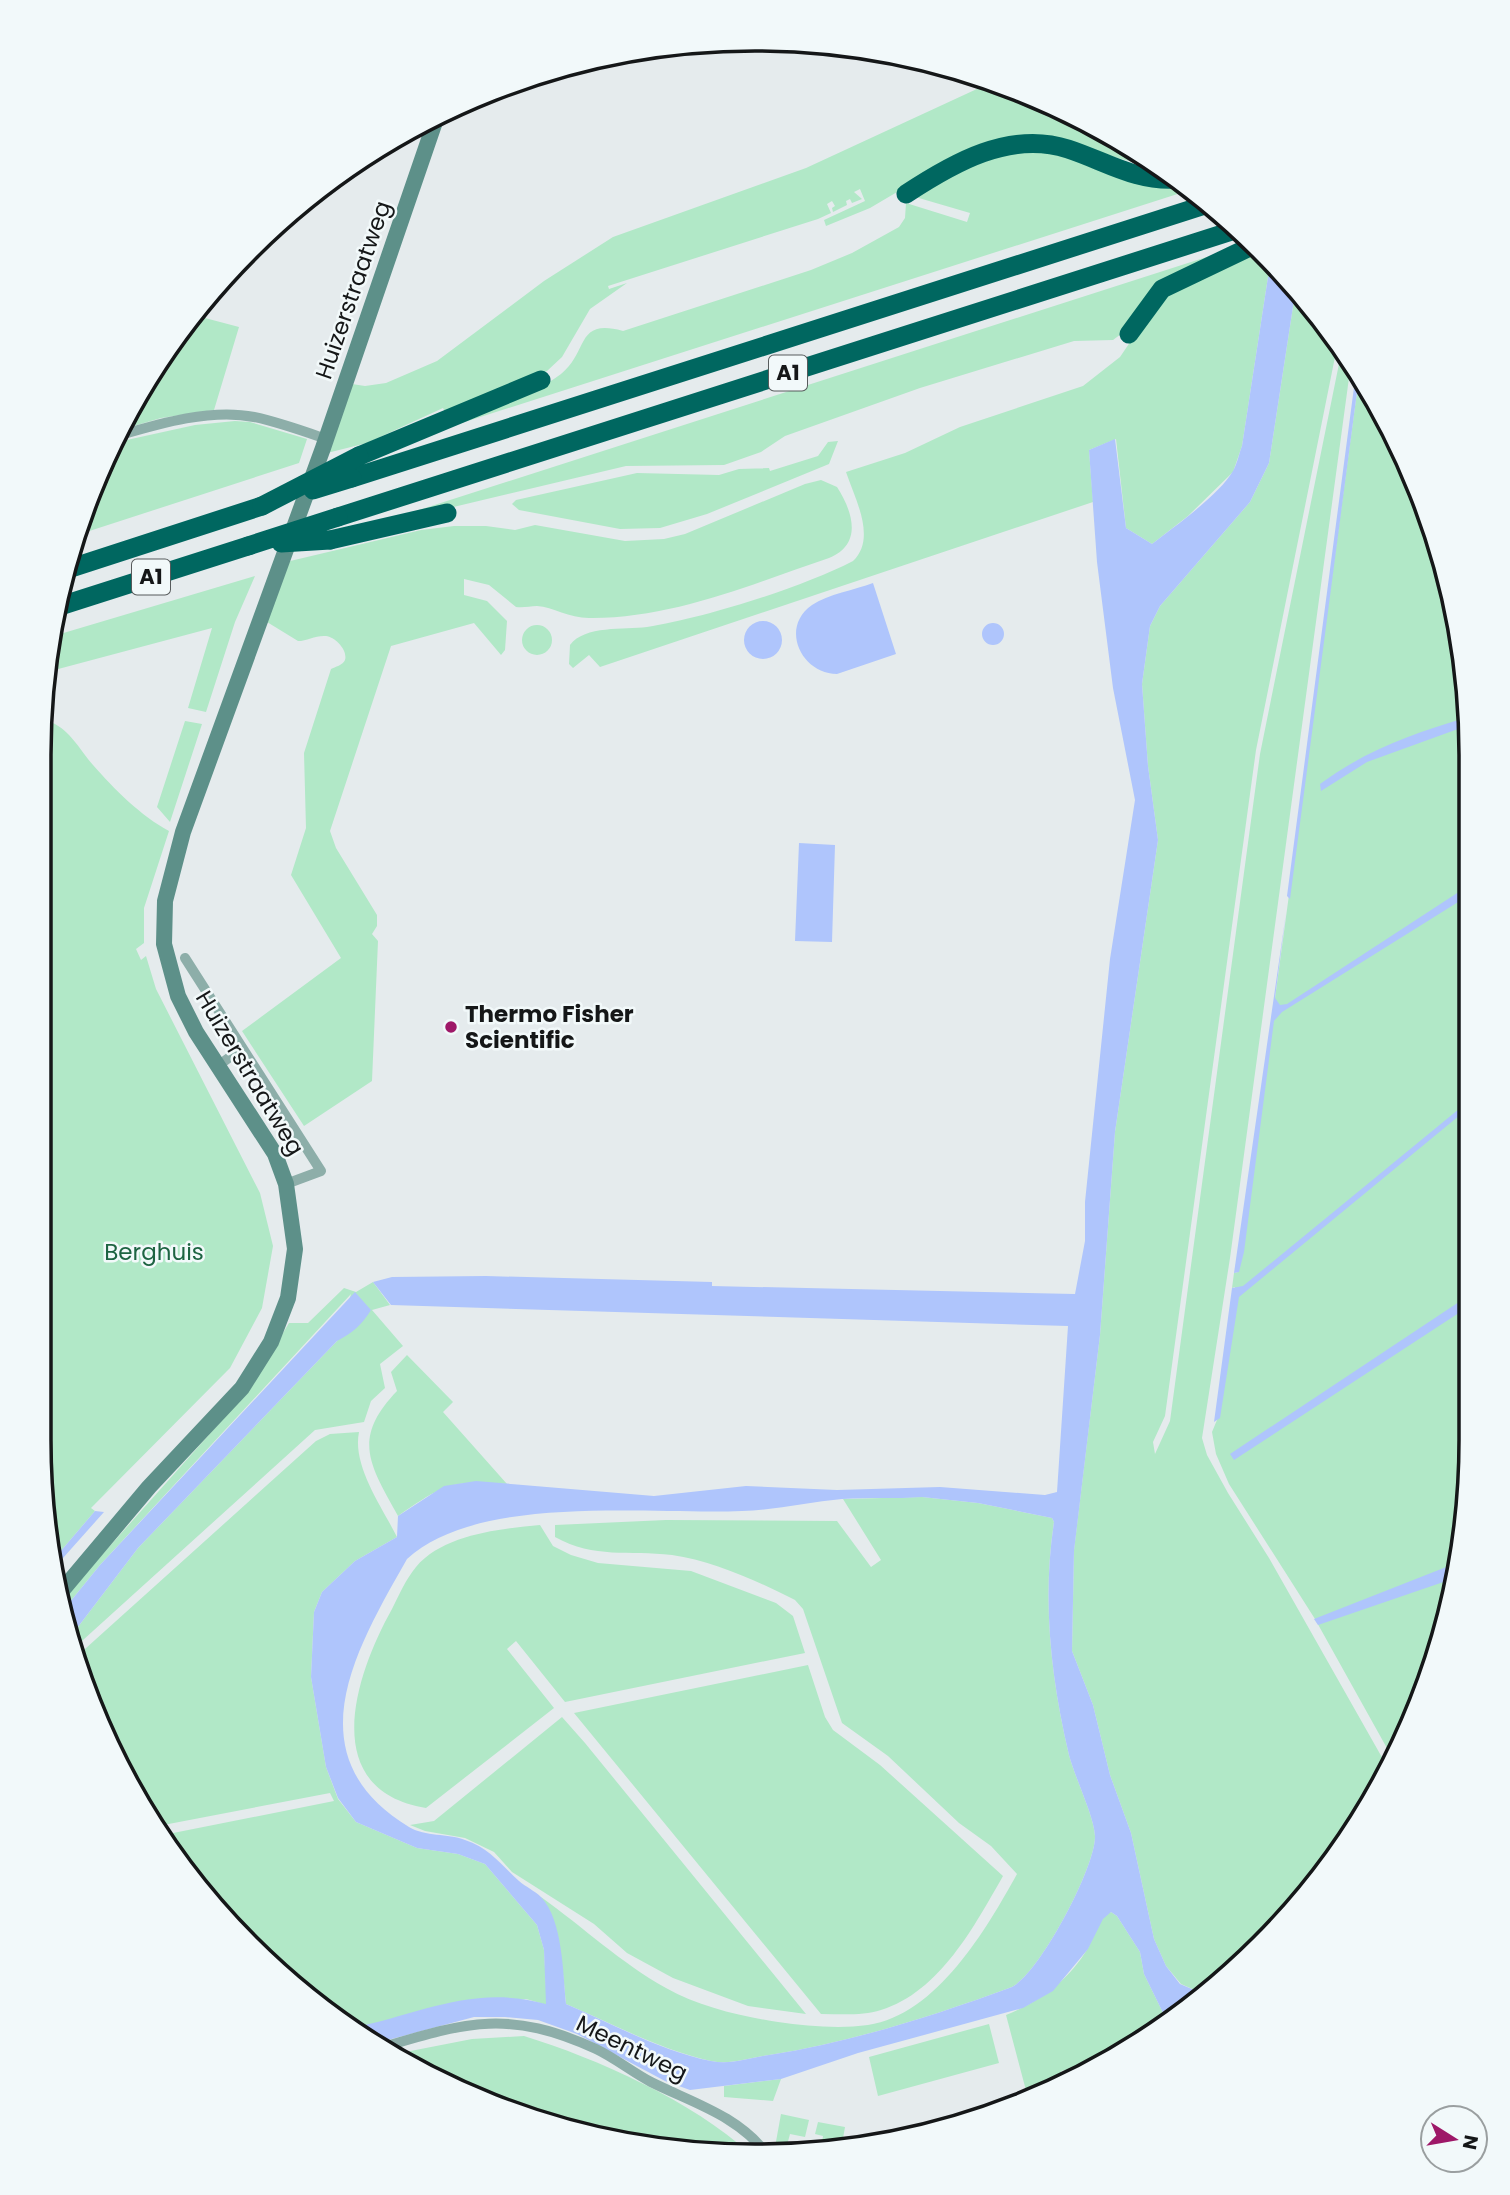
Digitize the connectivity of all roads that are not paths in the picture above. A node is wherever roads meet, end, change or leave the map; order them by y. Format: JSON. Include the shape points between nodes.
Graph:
{"nodes":[{"id":1,"x":433,"y":129,"type":"edge"},
{"id":2,"x":1157,"y":177,"type":"edge"},
{"id":3,"x":906,"y":194,"type":"dead end"},
{"id":4,"x":1197,"y":207,"type":"edge"},
{"id":5,"x":1226,"y":233,"type":"edge"},
{"id":6,"x":1245,"y":249,"type":"edge"},
{"id":7,"x":1129,"y":334,"type":"dead end"},
{"id":8,"x":541,"y":380,"type":"dead end"},
{"id":9,"x":129,"y":433,"type":"edge"},
{"id":10,"x":326,"y":439,"type":"junction"},
{"id":11,"x":262,"y":506,"type":"junction"},
{"id":12,"x":447,"y":513,"type":"dead end"},
{"id":13,"x":248,"y":546,"type":"junction"},
{"id":14,"x":77,"y":565,"type":"edge"},
{"id":15,"x":67,"y":604,"type":"edge"},
{"id":16,"x":184,"y":958,"type":"dead end"},
{"id":17,"x":241,"y":1049,"type":"junction"},
{"id":18,"x":219,"y":1065,"type":"junction"},
{"id":19,"x":286,"y":1184,"type":"junction"},
{"id":20,"x":66,"y":1586,"type":"edge"},
{"id":21,"x":393,"y":2044,"type":"edge"},
{"id":22,"x":759,"y":2144,"type":"edge"}],
"edges":[{"from":1,"to":10,"type":"street","name":"Huizerstraatweg"},
{"from":2,"to":3,"type":"highway","via":[[1130,174],[1060,147],[1018,144],[965,161]]},
{"from":4,"to":11,"type":"highway","number":"A1","bridge":true},
{"from":5,"to":13,"type":"highway","number":"A1","bridge":true},
{"from":6,"to":7,"type":"highway","via":[[1162,289]]},
{"from":8,"to":11,"type":"highway","number":"A1","bridge":true,"via":[[359,456]]},
{"from":9,"to":10,"type":"street","via":[[236,415]]},
{"from":10,"to":18,"type":"street","name":"Huizerstraatweg","via":[[183,832],[165,901],[164,944],[171,976],[195,1032]]},
{"from":11,"to":14,"type":"highway","number":"A1"},
{"from":12,"to":13,"type":"highway","number":"A1","bridge":true,"via":[[330,540]]},
{"from":13,"to":15,"type":"highway","number":"A1"},
{"from":16,"to":17,"type":"street","name":"Huizerstraatweg"},
{"from":17,"to":18,"type":"street"},
{"from":17,"to":19,"type":"street","name":"Huizerstraatweg","via":[[321,1171]]},
{"from":18,"to":19,"type":"street","name":"Huizerstraatweg","via":[[275,1154]]},
{"from":19,"to":20,"type":"street","name":"Huizerstraatweg","via":[[294,1232],[293,1271],[271,1342],[242,1388],[149,1487]]},
{"from":21,"to":22,"type":"street","name":"Meentweg","via":[[455,2025],[516,2023],[539,2029],[597,2050],[650,2082],[713,2109]]}]}
